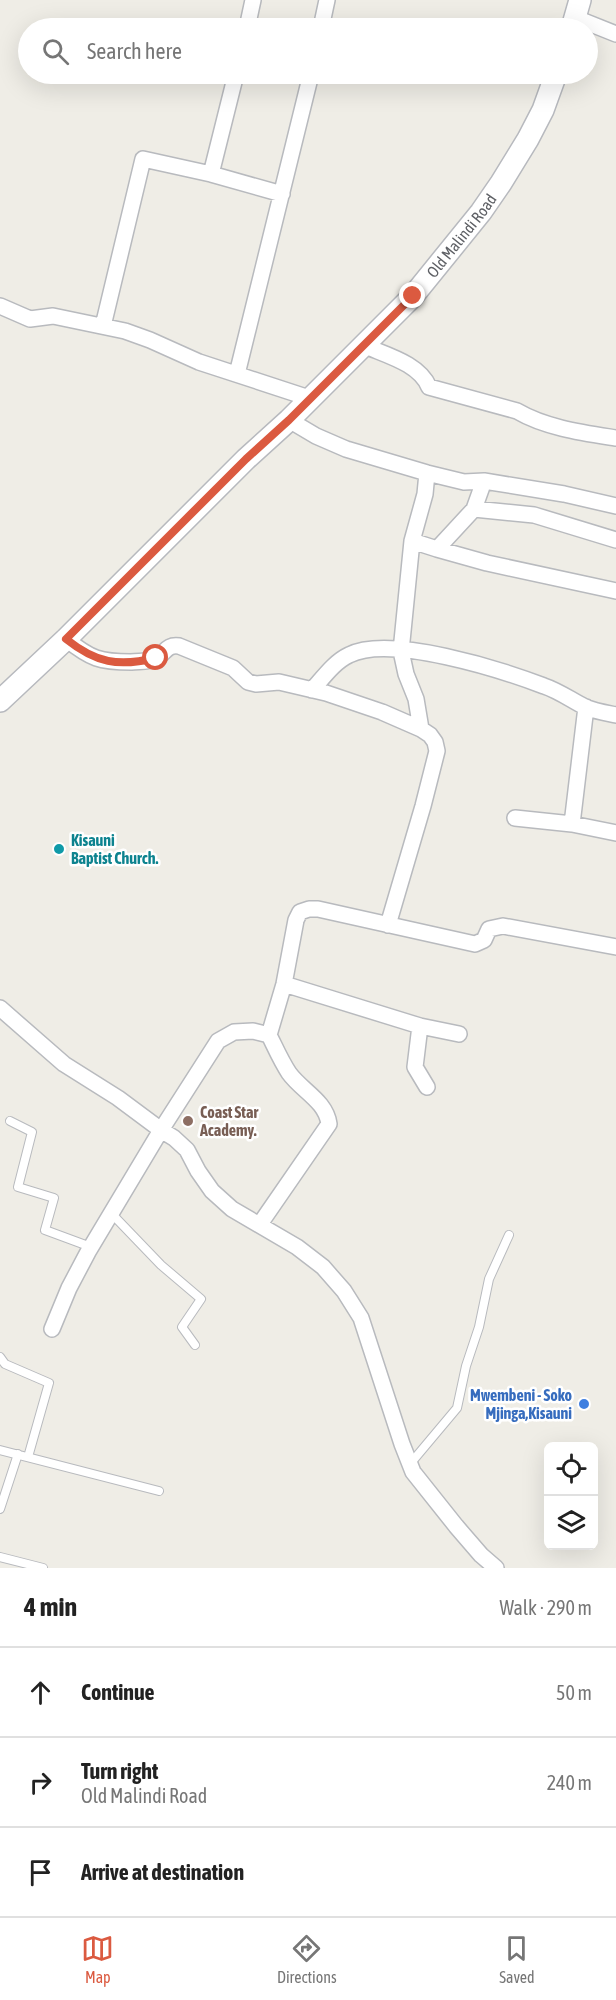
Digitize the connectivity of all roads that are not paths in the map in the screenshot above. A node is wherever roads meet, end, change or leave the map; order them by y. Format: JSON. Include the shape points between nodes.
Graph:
{"nodes":[{"id":1,"x":253,"y":0,"type":"edge"},
{"id":2,"x":327,"y":0,"type":"edge"},
{"id":3,"x":249,"y":18,"type":"edge"},
{"id":4,"x":323,"y":18,"type":"edge"},
{"id":5,"x":598,"y":25,"type":"edge"},
{"id":6,"x":616,"y":34,"type":"edge"},
{"id":7,"x":234,"y":84,"type":"edge"},
{"id":8,"x":309,"y":84,"type":"edge"},
{"id":9,"x":552,"y":84,"type":"edge"},
{"id":10,"x":211,"y":174,"type":"junction"},
{"id":11,"x":282,"y":194,"type":"junction"},
{"id":12,"x":0,"y":306,"type":"edge"},
{"id":13,"x":103,"y":326,"type":"junction"},
{"id":14,"x":363,"y":345,"type":"junction"},
{"id":15,"x":237,"y":374,"type":"junction"},
{"id":16,"x":309,"y":398,"type":"junction"},
{"id":17,"x":289,"y":420,"type":"junction"},
{"id":18,"x":616,"y":438,"type":"edge"},
{"id":19,"x":427,"y":473,"type":"junction"},
{"id":20,"x":484,"y":481,"type":"junction"},
{"id":21,"x":616,"y":506,"type":"edge"},
{"id":22,"x":474,"y":509,"type":"junction"},
{"id":23,"x":616,"y":540,"type":"edge"},
{"id":24,"x":412,"y":541,"type":"junction"},
{"id":25,"x":437,"y":549,"type":"junction"},
{"id":26,"x":616,"y":591,"type":"edge"},
{"id":27,"x":66,"y":639,"type":"junction"},
{"id":28,"x":401,"y":651,"type":"junction"},
{"id":29,"x":312,"y":690,"type":"junction"},
{"id":30,"x":0,"y":701,"type":"edge"},
{"id":31,"x":586,"y":707,"type":"junction"},
{"id":32,"x":616,"y":715,"type":"edge"},
{"id":33,"x":421,"y":729,"type":"junction"},
{"id":34,"x":515,"y":818,"type":"dead end"},
{"id":35,"x":572,"y":824,"type":"junction"},
{"id":36,"x":616,"y":833,"type":"edge"},
{"id":37,"x":388,"y":925,"type":"junction"},
{"id":38,"x":616,"y":947,"type":"edge"},
{"id":39,"x":284,"y":984,"type":"junction"},
{"id":40,"x":0,"y":1008,"type":"edge"},
{"id":41,"x":420,"y":1026,"type":"junction"},
{"id":42,"x":459,"y":1034,"type":"dead end"},
{"id":43,"x":269,"y":1035,"type":"junction"},
{"id":44,"x":427,"y":1088,"type":"dead end"},
{"id":45,"x":10,"y":1121,"type":"dead end"},
{"id":46,"x":161,"y":1130,"type":"junction"},
{"id":47,"x":111,"y":1213,"type":"junction"},
{"id":48,"x":260,"y":1224,"type":"junction"},
{"id":49,"x":509,"y":1235,"type":"dead end"},
{"id":50,"x":91,"y":1247,"type":"junction"},
{"id":51,"x":52,"y":1329,"type":"dead end"},
{"id":52,"x":195,"y":1346,"type":"dead end"},
{"id":53,"x":0,"y":1357,"type":"edge"},
{"id":54,"x":0,"y":1450,"type":"edge"},
{"id":55,"x":18,"y":1454,"type":"junction"},
{"id":56,"x":27,"y":1457,"type":"junction"},
{"id":57,"x":410,"y":1464,"type":"junction"},
{"id":58,"x":159,"y":1491,"type":"dead end"},
{"id":59,"x":0,"y":1509,"type":"edge"},
{"id":60,"x":0,"y":1557,"type":"edge"},
{"id":61,"x":43,"y":1568,"type":"edge"},
{"id":62,"x":496,"y":1568,"type":"edge"}],
"edges":[{"from":1,"to":3,"type":"street"},
{"from":2,"to":4,"type":"street"},
{"from":5,"to":6,"type":"street"},
{"from":7,"to":10,"type":"street"},
{"from":8,"to":11,"type":"street"},
{"from":9,"to":14,"type":"main road","name":"Old Malindi Road","via":[[528,139],[481,212],[413,296]]},
{"from":10,"to":11,"type":"street"},
{"from":10,"to":13,"type":"street","via":[[143,159]]},
{"from":11,"to":15,"type":"street"},
{"from":12,"to":13,"type":"street","via":[[30,319],[53,315]]},
{"from":13,"to":15,"type":"street","via":[[150,339]]},
{"from":14,"to":16,"type":"main road","name":"Old Malindi Road"},
{"from":14,"to":18,"type":"street","via":[[412,368],[425,378],[429,387],[584,433]]},
{"from":15,"to":16,"type":"street"},
{"from":16,"to":17,"type":"main road","name":"Old Malindi Road"},
{"from":17,"to":19,"type":"street","via":[[346,449]]},
{"from":17,"to":27,"type":"main road","name":"Old Malindi Road"},
{"from":19,"to":20,"type":"street","via":[[464,482]]},
{"from":19,"to":24,"type":"street"},
{"from":20,"to":21,"type":"street"},
{"from":20,"to":22,"type":"street"},
{"from":22,"to":23,"type":"street","via":[[534,515]]},
{"from":22,"to":25,"type":"street"},
{"from":24,"to":25,"type":"street"},
{"from":24,"to":28,"type":"street"},
{"from":25,"to":26,"type":"street"},
{"from":27,"to":29,"type":"street","via":[[98,660],[115,662],[156,658],[168,647],[178,646],[233,668],[249,682],[279,682]]},
{"from":27,"to":30,"type":"main road","name":"Old Malindi Road"},
{"from":28,"to":29,"type":"street","via":[[379,649],[350,654]]},
{"from":28,"to":31,"type":"street","via":[[475,663],[545,686]]},
{"from":28,"to":33,"type":"street"},
{"from":29,"to":33,"type":"street"},
{"from":31,"to":32,"type":"street"},
{"from":31,"to":35,"type":"street"},
{"from":33,"to":37,"type":"street","via":[[435,742],[436,751]]},
{"from":34,"to":35,"type":"street"},
{"from":35,"to":36,"type":"street"},
{"from":37,"to":38,"type":"street","via":[[476,944],[484,940],[489,929],[503,926]]},
{"from":37,"to":39,"type":"street","via":[[318,909],[300,912]]},
{"from":39,"to":41,"type":"street"},
{"from":39,"to":43,"type":"street"},
{"from":40,"to":46,"type":"street","via":[[64,1064]]},
{"from":41,"to":42,"type":"street"},
{"from":41,"to":44,"type":"street","via":[[415,1067]]},
{"from":43,"to":46,"type":"street","via":[[234,1032],[218,1041]]},
{"from":43,"to":48,"type":"street","via":[[290,1074],[328,1115],[329,1125]]},
{"from":45,"to":50,"type":"lane","via":[[32,1131],[18,1187],[54,1198],[45,1230]]},
{"from":46,"to":47,"type":"street"},
{"from":46,"to":48,"type":"street","via":[[187,1150],[212,1191],[232,1209]]},
{"from":47,"to":50,"type":"street"},
{"from":47,"to":52,"type":"lane","via":[[161,1265],[201,1299],[182,1328]]},
{"from":48,"to":57,"type":"street","via":[[323,1268],[361,1318]]},
{"from":49,"to":57,"type":"lane","via":[[489,1279],[457,1408]]},
{"from":50,"to":51,"type":"street"},
{"from":53,"to":56,"type":"lane","via":[[5,1364],[49,1383]]},
{"from":54,"to":55,"type":"lane"},
{"from":55,"to":56,"type":"lane"},
{"from":55,"to":59,"type":"lane"},
{"from":56,"to":58,"type":"lane"},
{"from":57,"to":62,"type":"street","via":[[456,1526]]},
{"from":60,"to":61,"type":"lane"}]}
